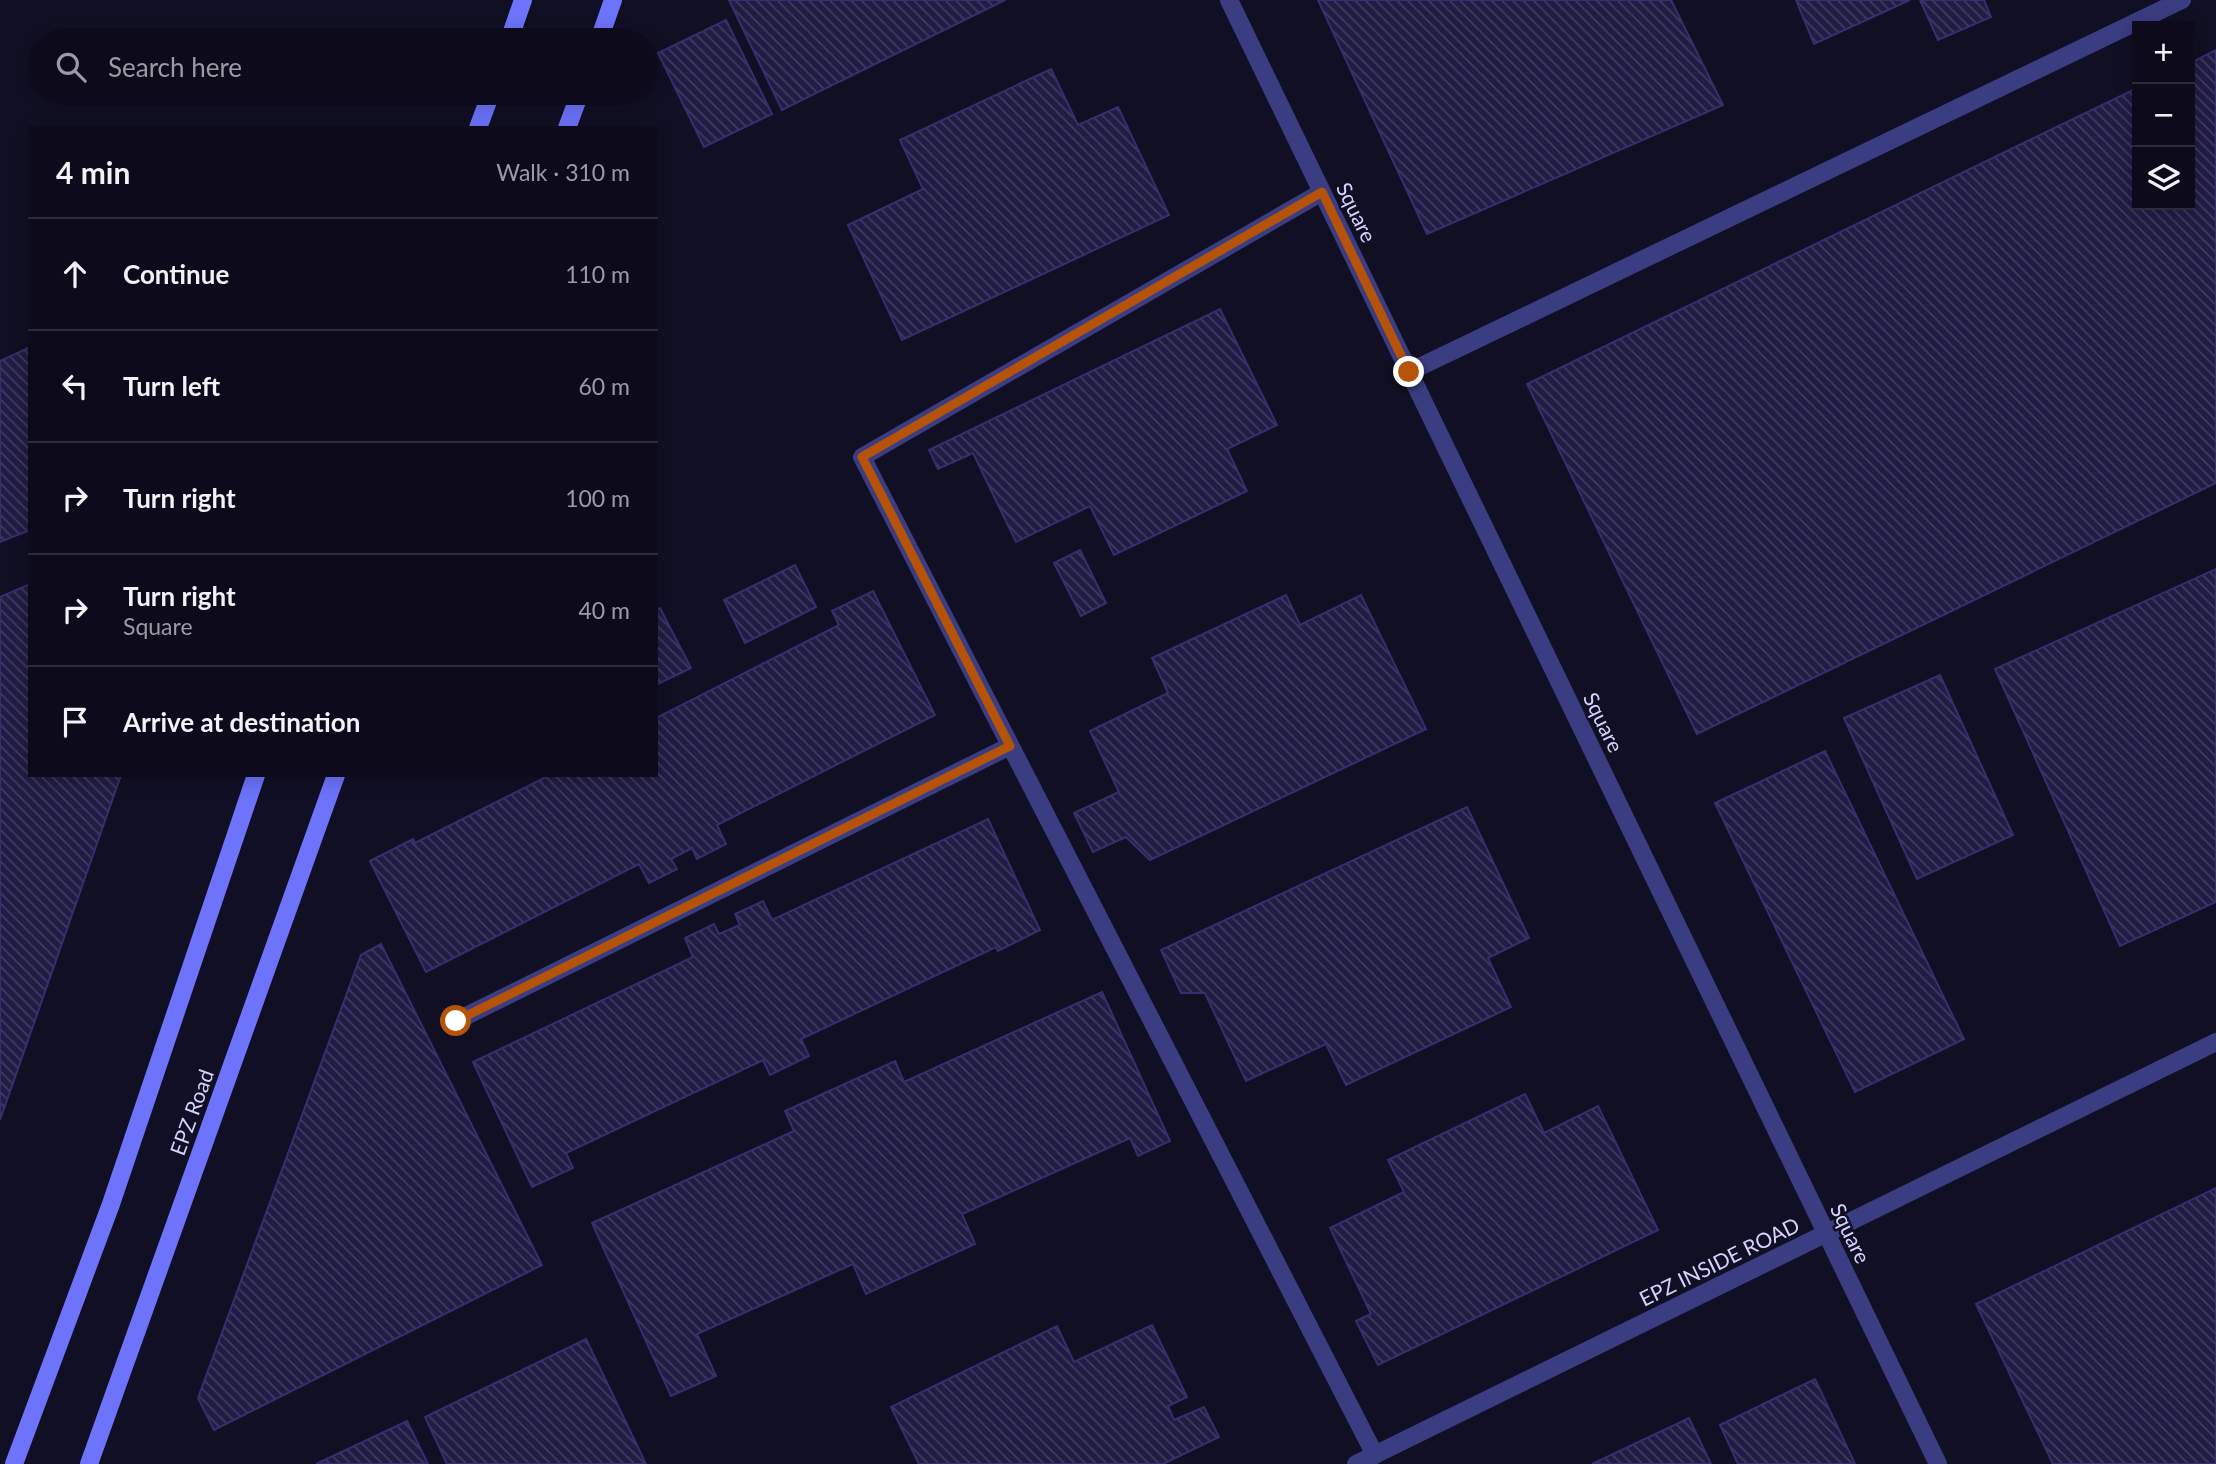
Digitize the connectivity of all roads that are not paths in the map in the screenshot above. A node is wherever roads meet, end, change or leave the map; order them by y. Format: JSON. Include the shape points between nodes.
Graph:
{"nodes":[{"id":1,"x":523,"y":0,"type":"edge"},
{"id":2,"x":613,"y":0,"type":"edge"},
{"id":3,"x":1229,"y":0,"type":"edge"},
{"id":4,"x":2182,"y":0,"type":"edge"},
{"id":5,"x":513,"y":28,"type":"edge"},
{"id":6,"x":603,"y":28,"type":"edge"},
{"id":7,"x":487,"y":105,"type":"edge"},
{"id":8,"x":576,"y":105,"type":"edge"},
{"id":9,"x":479,"y":126,"type":"edge"},
{"id":10,"x":568,"y":126,"type":"edge"},
{"id":11,"x":1322,"y":192,"type":"junction"},
{"id":12,"x":1409,"y":372,"type":"junction"},
{"id":13,"x":1010,"y":746,"type":"junction"},
{"id":14,"x":255,"y":777,"type":"edge"},
{"id":15,"x":335,"y":777,"type":"edge"},
{"id":16,"x":456,"y":1021,"type":"dead end"},
{"id":17,"x":2216,"y":1042,"type":"edge"},
{"id":18,"x":1826,"y":1234,"type":"junction"},
{"id":19,"x":1375,"y":1455,"type":"junction"},
{"id":20,"x":14,"y":1464,"type":"edge"},
{"id":21,"x":89,"y":1464,"type":"edge"},
{"id":22,"x":1356,"y":1464,"type":"edge"},
{"id":23,"x":1938,"y":1464,"type":"edge"}],
"edges":[{"from":1,"to":5,"type":"main road"},
{"from":2,"to":6,"type":"main road"},
{"from":3,"to":11,"type":"lane","name":"Square"},
{"from":4,"to":12,"type":"lane"},
{"from":7,"to":9,"type":"main road"},
{"from":8,"to":10,"type":"main road"},
{"from":11,"to":12,"type":"lane","name":"Square"},
{"from":11,"to":13,"type":"lane","via":[[862,457]]},
{"from":12,"to":18,"type":"lane","name":"Square"},
{"from":13,"to":16,"type":"lane"},
{"from":13,"to":19,"type":"lane"},
{"from":14,"to":20,"type":"main road","via":[[111,1204]]},
{"from":15,"to":21,"type":"main road","name":"EPZ Road"},
{"from":17,"to":18,"type":"lane","name":"EPZ INSIDE ROAD"},
{"from":18,"to":19,"type":"lane","name":"EPZ INSIDE ROAD"},
{"from":18,"to":23,"type":"lane","name":"Square"},
{"from":19,"to":22,"type":"lane","name":"EPZ INSIDE ROAD"}]}
